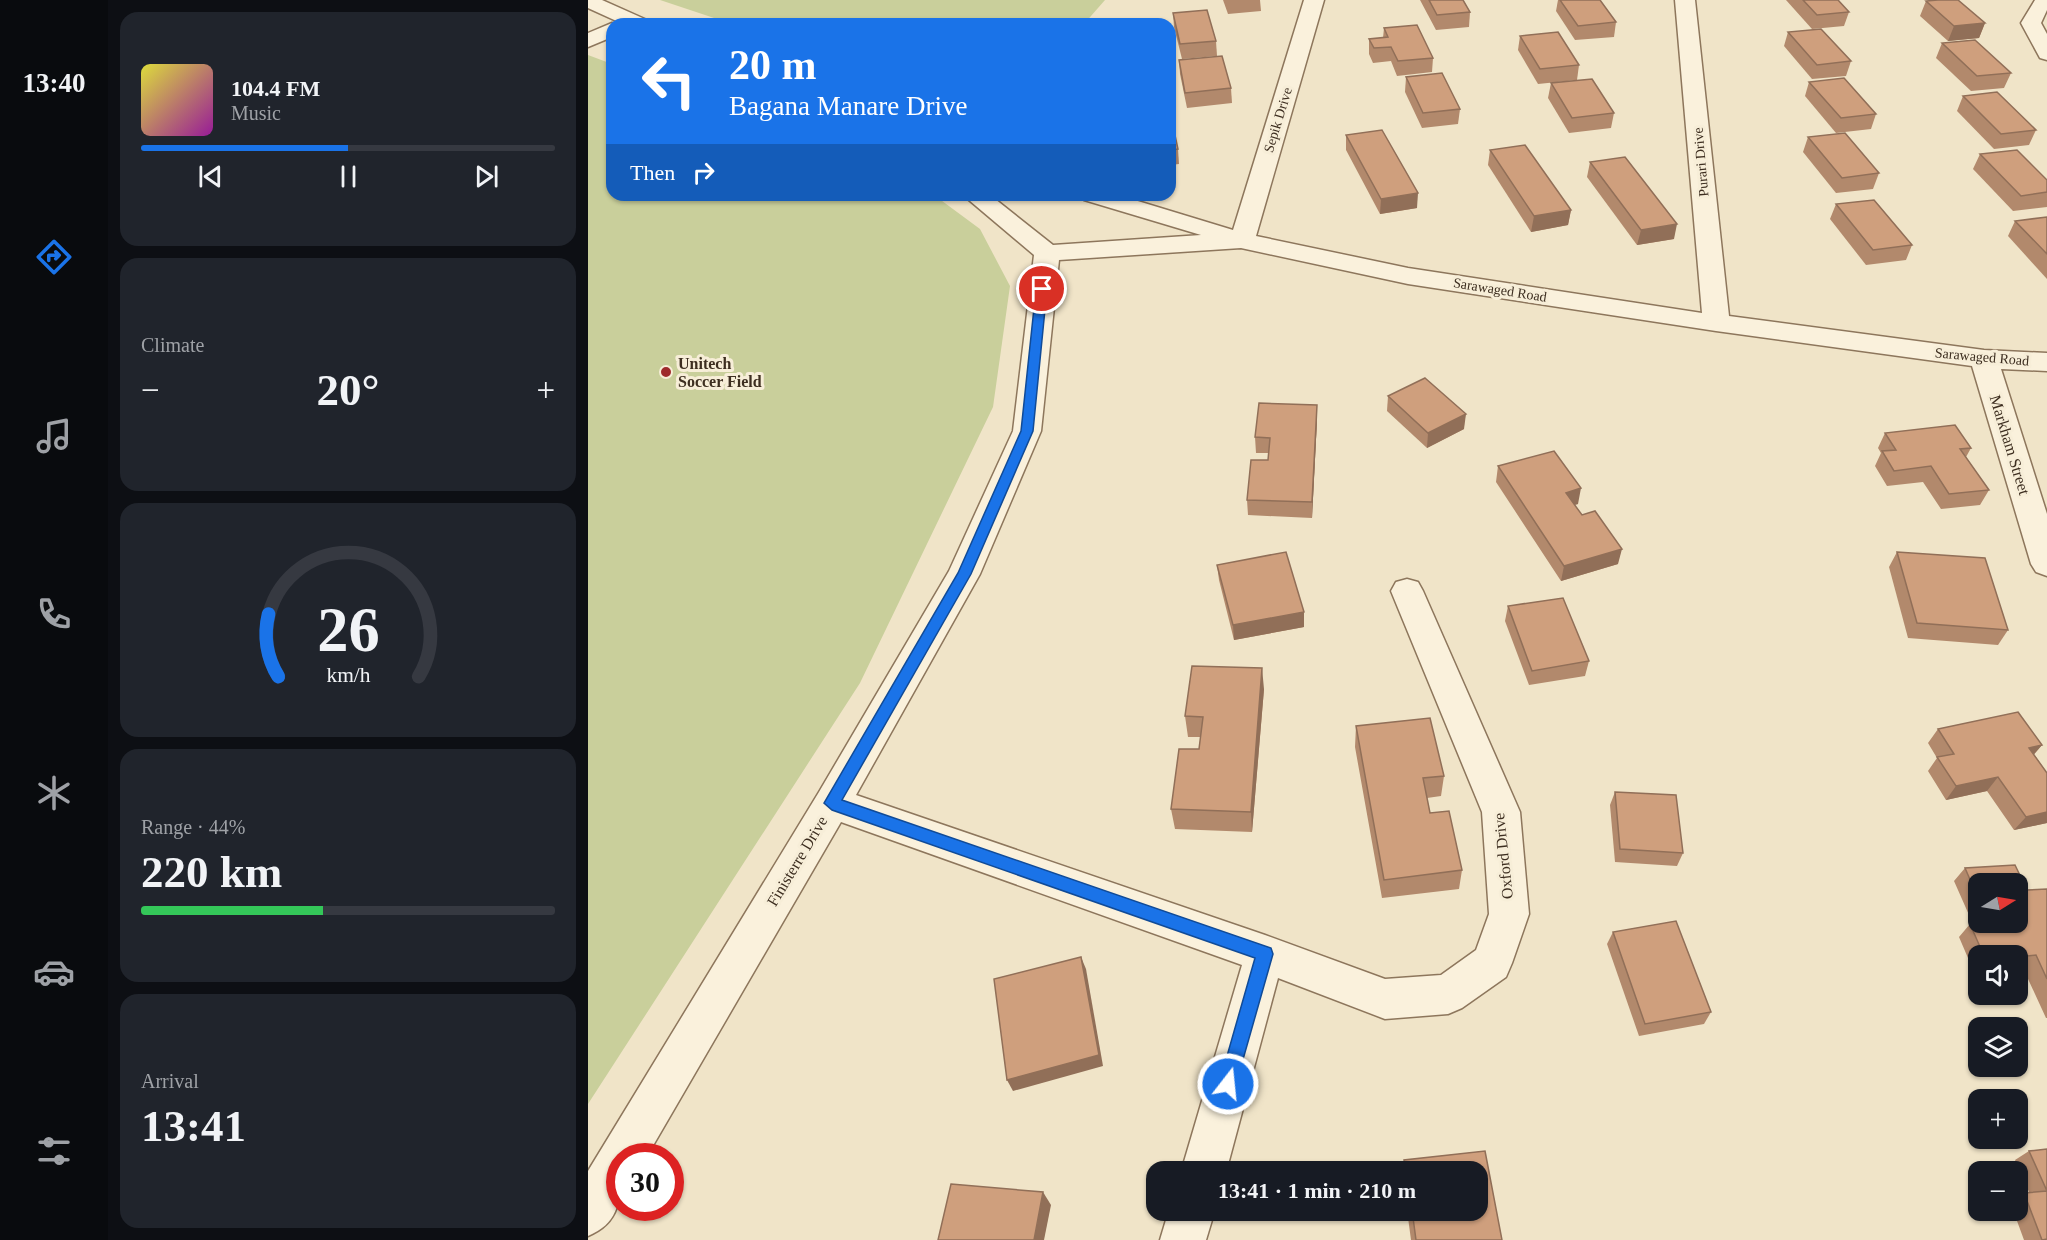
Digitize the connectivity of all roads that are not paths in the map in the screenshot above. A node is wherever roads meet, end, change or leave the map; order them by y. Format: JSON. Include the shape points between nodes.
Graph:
{"nodes":[{"id":1,"x":1314,"y":0,"type":"edge"},
{"id":2,"x":1685,"y":0,"type":"edge"},
{"id":3,"x":2046,"y":0,"type":"edge"},
{"id":4,"x":588,"y":1,"type":"edge"},
{"id":5,"x":616,"y":18,"type":"edge"},
{"id":6,"x":588,"y":31,"type":"edge"},
{"id":7,"x":606,"y":33,"type":"edge"},
{"id":8,"x":606,"y":39,"type":"edge"},
{"id":9,"x":588,"y":41,"type":"edge"},
{"id":10,"x":2047,"y":54,"type":"edge"},
{"id":11,"x":982,"y":201,"type":"edge"},
{"id":12,"x":1112,"y":201,"type":"edge"},
{"id":13,"x":1242,"y":240,"type":"junction"},
{"id":14,"x":1047,"y":253,"type":"junction"},
{"id":15,"x":1716,"y":323,"type":"junction"},
{"id":16,"x":1984,"y":359,"type":"junction"},
{"id":17,"x":2047,"y":362,"type":"edge"},
{"id":18,"x":2047,"y":564,"type":"edge"},
{"id":19,"x":1407,"y":591,"type":"dead end"},
{"id":20,"x":832,"y":803,"type":"junction"},
{"id":21,"x":1265,"y":954,"type":"junction"},
{"id":22,"x":630,"y":1143,"type":"edge"},
{"id":23,"x":1206,"y":1161,"type":"edge"},
{"id":24,"x":606,"y":1184,"type":"edge"},
{"id":25,"x":588,"y":1214,"type":"edge"},
{"id":26,"x":1189,"y":1221,"type":"edge"},
{"id":27,"x":1183,"y":1240,"type":"edge"}],
"edges":[{"from":1,"to":13,"type":"street"},
{"from":2,"to":15,"type":"street","name":"Purari Drive"},
{"from":3,"to":10,"type":"street","via":[[2031,23]]},
{"from":4,"to":5,"type":"street"},
{"from":6,"to":8,"type":"street"},
{"from":7,"to":9,"type":"street"},
{"from":11,"to":14,"type":"street"},
{"from":12,"to":13,"type":"street"},
{"from":13,"to":14,"type":"street","name":"Sarawaged Road"},
{"from":13,"to":15,"type":"street","name":"Sarawaged Road","via":[[1408,276]]},
{"from":14,"to":20,"type":"street","name":"Finisterre Drive","via":[[1027,431],[964,574]]},
{"from":15,"to":16,"type":"street","name":"Sarawaged Road"},
{"from":16,"to":17,"type":"street","name":"Sarawaged Road"},
{"from":16,"to":18,"type":"street","name":"Markham Street"},
{"from":19,"to":21,"type":"street","name":"Oxford Drive","via":[[1501,812],[1509,915],[1492,963],[1448,994],[1385,999]]},
{"from":20,"to":21,"type":"street","name":"Oxford Drive"},
{"from":20,"to":22,"type":"street","name":"Finisterre Drive"},
{"from":21,"to":23,"type":"street"},
{"from":24,"to":25,"type":"street"},
{"from":26,"to":27,"type":"street"}]}
